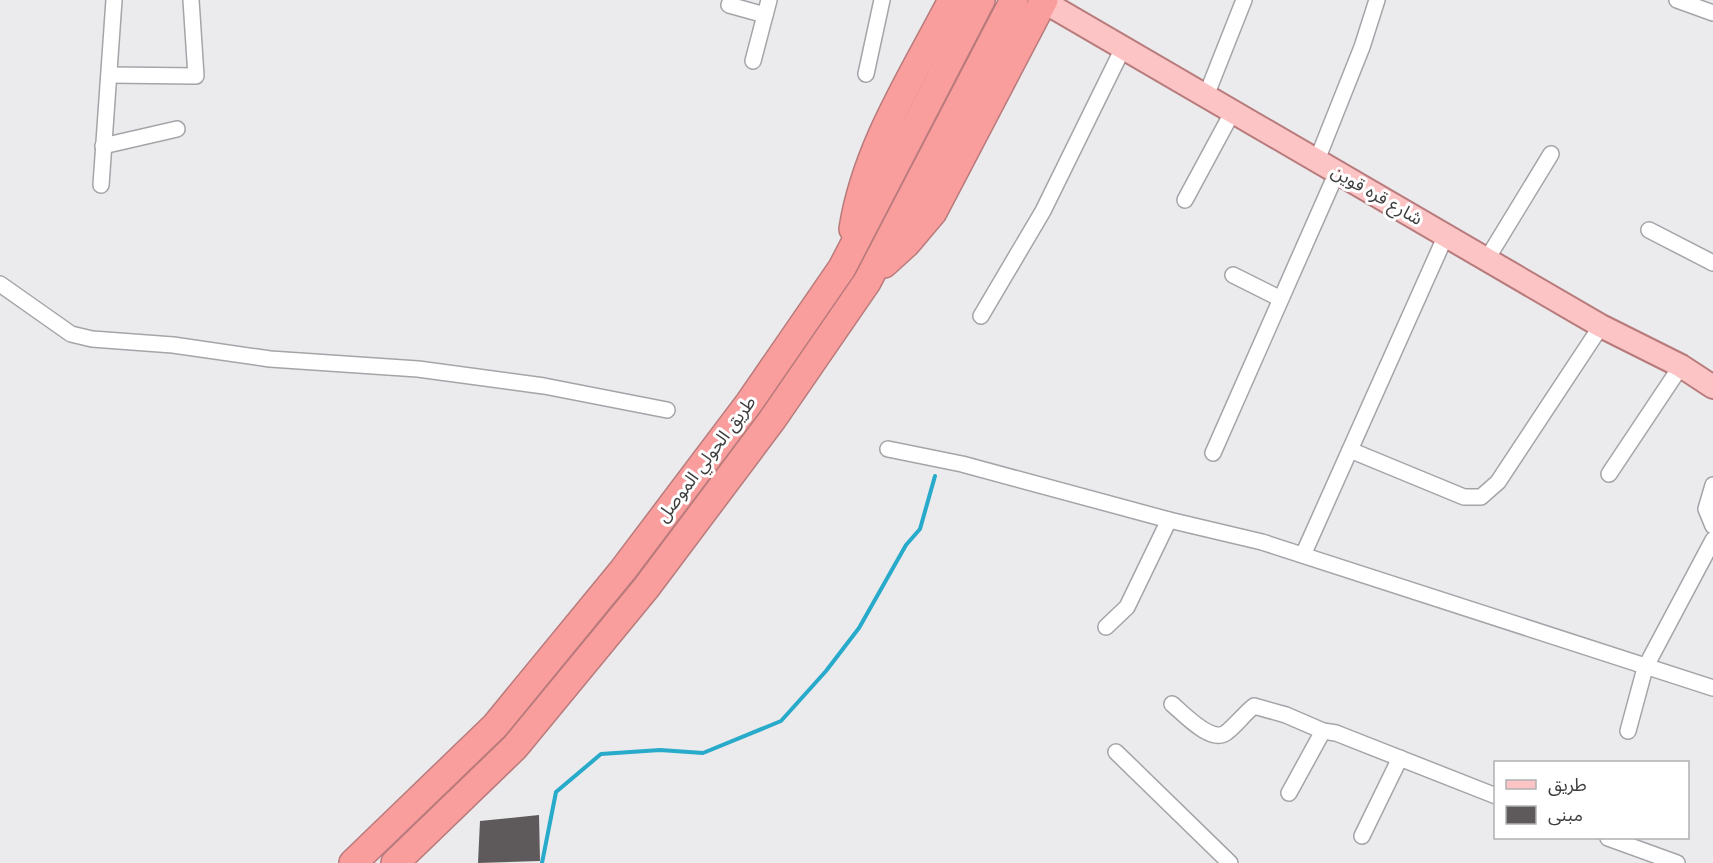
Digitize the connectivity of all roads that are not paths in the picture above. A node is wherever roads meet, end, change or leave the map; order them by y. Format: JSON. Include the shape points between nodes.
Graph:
{"nodes":[{"id":1,"x":114,"y":0,"type":"edge"},
{"id":2,"x":191,"y":0,"type":"edge"},
{"id":3,"x":769,"y":0,"type":"edge"},
{"id":4,"x":882,"y":0,"type":"edge"},
{"id":5,"x":952,"y":0,"type":"edge"},
{"id":6,"x":981,"y":0,"type":"edge"},
{"id":7,"x":1014,"y":0,"type":"edge"},
{"id":8,"x":1043,"y":0,"type":"edge"},
{"id":9,"x":1244,"y":0,"type":"edge"},
{"id":10,"x":1377,"y":0,"type":"edge"},
{"id":11,"x":1677,"y":0,"type":"edge"},
{"id":12,"x":726,"y":2,"type":"edge"},
{"id":13,"x":1713,"y":13,"type":"edge"},
{"id":14,"x":765,"y":15,"type":"junction"},
{"id":15,"x":1123,"y":48,"type":"junction"},
{"id":16,"x":753,"y":61,"type":"dead end"},
{"id":17,"x":866,"y":74,"type":"dead end"},
{"id":18,"x":109,"y":75,"type":"junction"},
{"id":19,"x":1206,"y":96,"type":"junction"},
{"id":20,"x":1233,"y":111,"type":"junction"},
{"id":21,"x":177,"y":129,"type":"dead end"},
{"id":22,"x":104,"y":146,"type":"junction"},
{"id":23,"x":1551,"y":154,"type":"dead end"},
{"id":24,"x":1327,"y":166,"type":"junction"},
{"id":25,"x":101,"y":185,"type":"dead end"},
{"id":26,"x":1185,"y":200,"type":"dead end"},
{"id":27,"x":1649,"y":230,"type":"dead end"},
{"id":28,"x":1446,"y":235,"type":"junction"},
{"id":29,"x":1487,"y":259,"type":"junction"},
{"id":30,"x":1713,"y":263,"type":"edge"},
{"id":31,"x":842,"y":268,"type":"junction"},
{"id":32,"x":1233,"y":274,"type":"dead end"},
{"id":33,"x":867,"y":282,"type":"junction"},
{"id":34,"x":0,"y":284,"type":"edge"},
{"id":35,"x":1279,"y":298,"type":"junction"},
{"id":36,"x":981,"y":316,"type":"dead end"},
{"id":37,"x":1601,"y":326,"type":"junction"},
{"id":38,"x":1681,"y":366,"type":"junction"},
{"id":39,"x":1713,"y":387,"type":"edge"},
{"id":40,"x":667,"y":410,"type":"dead end"},
{"id":41,"x":888,"y":449,"type":"dead end"},
{"id":42,"x":1350,"y":450,"type":"junction"},
{"id":43,"x":1213,"y":453,"type":"dead end"},
{"id":44,"x":1609,"y":474,"type":"dead end"},
{"id":45,"x":1713,"y":485,"type":"edge"},
{"id":46,"x":1169,"y":520,"type":"junction"},
{"id":47,"x":1713,"y":526,"type":"edge"},
{"id":48,"x":1713,"y":540,"type":"edge"},
{"id":49,"x":1304,"y":555,"type":"junction"},
{"id":50,"x":1106,"y":627,"type":"dead end"},
{"id":51,"x":1645,"y":668,"type":"junction"},
{"id":52,"x":1713,"y":688,"type":"edge"},
{"id":53,"x":1172,"y":704,"type":"dead end"},
{"id":54,"x":1323,"y":731,"type":"junction"},
{"id":55,"x":1628,"y":731,"type":"dead end"},
{"id":56,"x":1116,"y":752,"type":"dead end"},
{"id":57,"x":1400,"y":758,"type":"junction"},
{"id":58,"x":1289,"y":793,"type":"dead end"},
{"id":59,"x":1494,"y":795,"type":"edge"},
{"id":60,"x":1362,"y":836,"type":"dead end"},
{"id":61,"x":1613,"y":839,"type":"edge"},
{"id":62,"x":353,"y":863,"type":"edge"},
{"id":63,"x":395,"y":863,"type":"edge"},
{"id":64,"x":1230,"y":863,"type":"edge"},
{"id":65,"x":1677,"y":863,"type":"edge"}],
"edges":[{"from":1,"to":18,"type":"street"},
{"from":2,"to":18,"type":"street","via":[[196,76]]},
{"from":3,"to":14,"type":"street"},
{"from":4,"to":17,"type":"street"},
{"from":5,"to":31,"type":"highway","via":[[869,161]]},
{"from":6,"to":31,"type":"highway","name":"طريق الحولي الموصل"},
{"from":7,"to":33,"type":"highway","name":"طريق الحولي الموصل"},
{"from":8,"to":15,"type":"main road","name":"شارع قره قوين"},
{"from":8,"to":33,"type":"highway","via":[[933,212]]},
{"from":9,"to":19,"type":"street"},
{"from":10,"to":24,"type":"street"},
{"from":11,"to":13,"type":"street"},
{"from":12,"to":14,"type":"street"},
{"from":14,"to":16,"type":"street"},
{"from":15,"to":19,"type":"main road","name":"شارع قره قوين"},
{"from":15,"to":36,"type":"street","via":[[1042,211]]},
{"from":18,"to":22,"type":"street"},
{"from":19,"to":20,"type":"main road","name":"شارع قره قوين"},
{"from":20,"to":24,"type":"main road","name":"شارع قره قوين"},
{"from":20,"to":26,"type":"street"},
{"from":21,"to":22,"type":"street"},
{"from":22,"to":25,"type":"street"},
{"from":23,"to":29,"type":"street"},
{"from":24,"to":28,"type":"main road","name":"شارع قره قوين"},
{"from":24,"to":35,"type":"street"},
{"from":27,"to":30,"type":"street"},
{"from":28,"to":29,"type":"main road","name":"شارع قره قوين"},
{"from":28,"to":42,"type":"street"},
{"from":29,"to":37,"type":"main road","name":"شارع قره قوين"},
{"from":31,"to":62,"type":"highway","name":"طريق الحولي الموصل","via":[[644,542],[502,717]]},
{"from":32,"to":35,"type":"street"},
{"from":33,"to":63,"type":"highway","name":"طريق الحولي الموصل","via":[[772,420],[646,588],[516,747]]},
{"from":34,"to":40,"type":"street","via":[[71,334],[92,339],[270,359],[418,369],[544,386]]},
{"from":35,"to":43,"type":"street"},
{"from":37,"to":38,"type":"main road","name":"شارع قره قوين"},
{"from":37,"to":42,"type":"street","via":[[1498,483],[1481,497],[1464,497]]},
{"from":38,"to":39,"type":"main road","name":"شارع قره قوين"},
{"from":38,"to":44,"type":"street"},
{"from":41,"to":46,"type":"street","via":[[962,464]]},
{"from":42,"to":49,"type":"street"},
{"from":45,"to":47,"type":"street","via":[[1706,509]]},
{"from":46,"to":49,"type":"street"},
{"from":46,"to":50,"type":"street","via":[[1127,607]]},
{"from":48,"to":51,"type":"street"},
{"from":49,"to":51,"type":"street"},
{"from":51,"to":52,"type":"street"},
{"from":51,"to":55,"type":"street"},
{"from":53,"to":54,"type":"street","via":[[1216,736],[1226,734],[1254,706]]},
{"from":54,"to":57,"type":"street"},
{"from":54,"to":58,"type":"street"},
{"from":56,"to":64,"type":"street"},
{"from":57,"to":59,"type":"street"},
{"from":57,"to":60,"type":"street"},
{"from":61,"to":65,"type":"street"}]}
